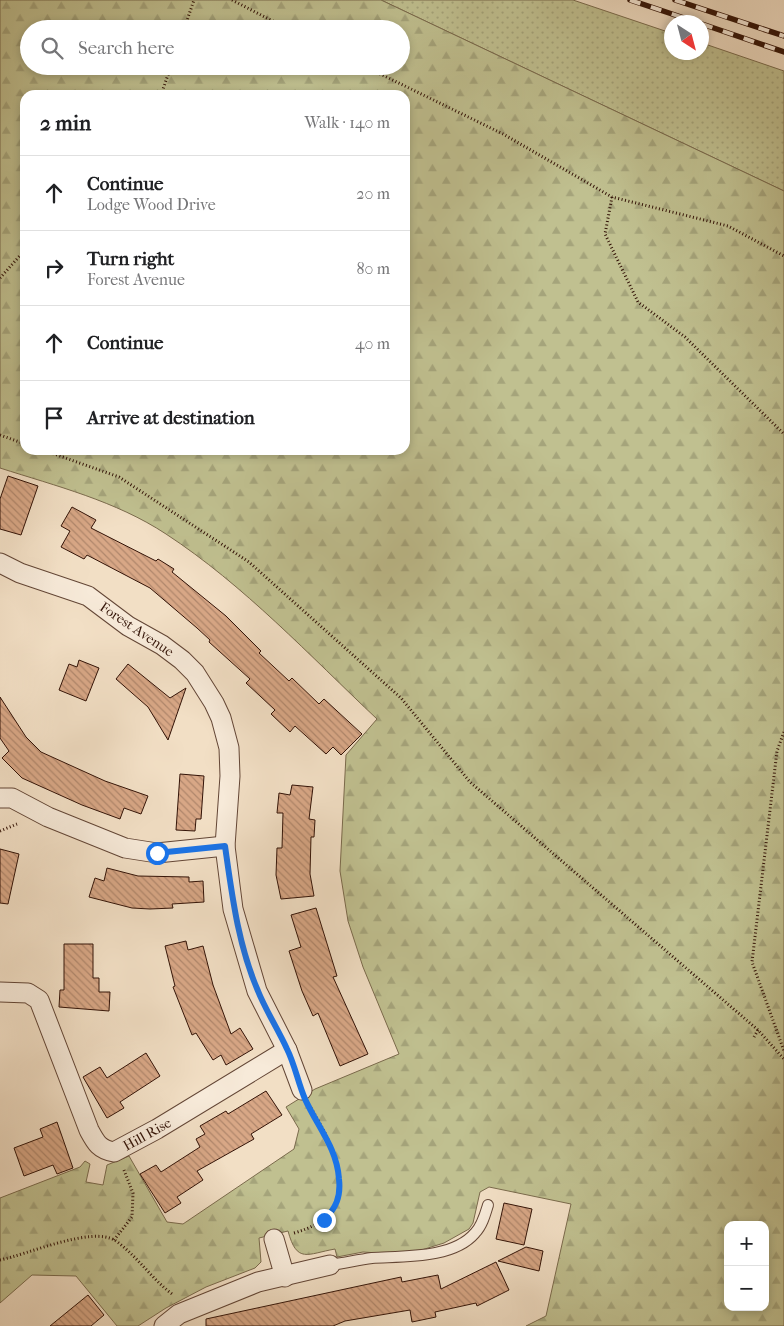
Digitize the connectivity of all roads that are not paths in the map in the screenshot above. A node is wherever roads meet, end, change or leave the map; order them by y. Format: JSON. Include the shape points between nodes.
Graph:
{"nodes":[{"id":1,"x":0,"y":563,"type":"edge"},
{"id":2,"x":0,"y":798,"type":"edge"},
{"id":3,"x":225,"y":846,"type":"junction"},
{"id":4,"x":0,"y":992,"type":"edge"},
{"id":5,"x":287,"y":1050,"type":"junction"},
{"id":6,"x":302,"y":1090,"type":"road end"},
{"id":7,"x":488,"y":1206,"type":"dead end"},
{"id":8,"x":274,"y":1239,"type":"road end"},
{"id":9,"x":330,"y":1265,"type":"joint"},
{"id":10,"x":285,"y":1277,"type":"junction"},
{"id":11,"x":164,"y":1326,"type":"edge"}],
"edges":[{"from":1,"to":3,"type":"street","name":"Forest Avenue","via":[[88,596],[128,626],[162,645],[195,674],[222,718],[229,748]]},
{"from":2,"to":3,"type":"street","via":[[12,798],[48,817],[125,848],[157,853]]},
{"from":3,"to":5,"type":"street","name":"Forest Avenue","via":[[234,909],[245,954],[257,991]]},
{"from":4,"to":5,"type":"street","name":"Hill Rise","via":[[28,993],[39,1000],[89,1130],[102,1150],[114,1152],[158,1129]]},
{"from":5,"to":6,"type":"street","name":"Forest Avenue"},
{"from":7,"to":9,"type":"lane","via":[[475,1234],[466,1242],[442,1251],[415,1257],[364,1259]]},
{"from":8,"to":10,"type":"street"},
{"from":9,"to":10,"type":"street"},
{"from":10,"to":11,"type":"street","via":[[258,1282],[179,1314]]}]}
